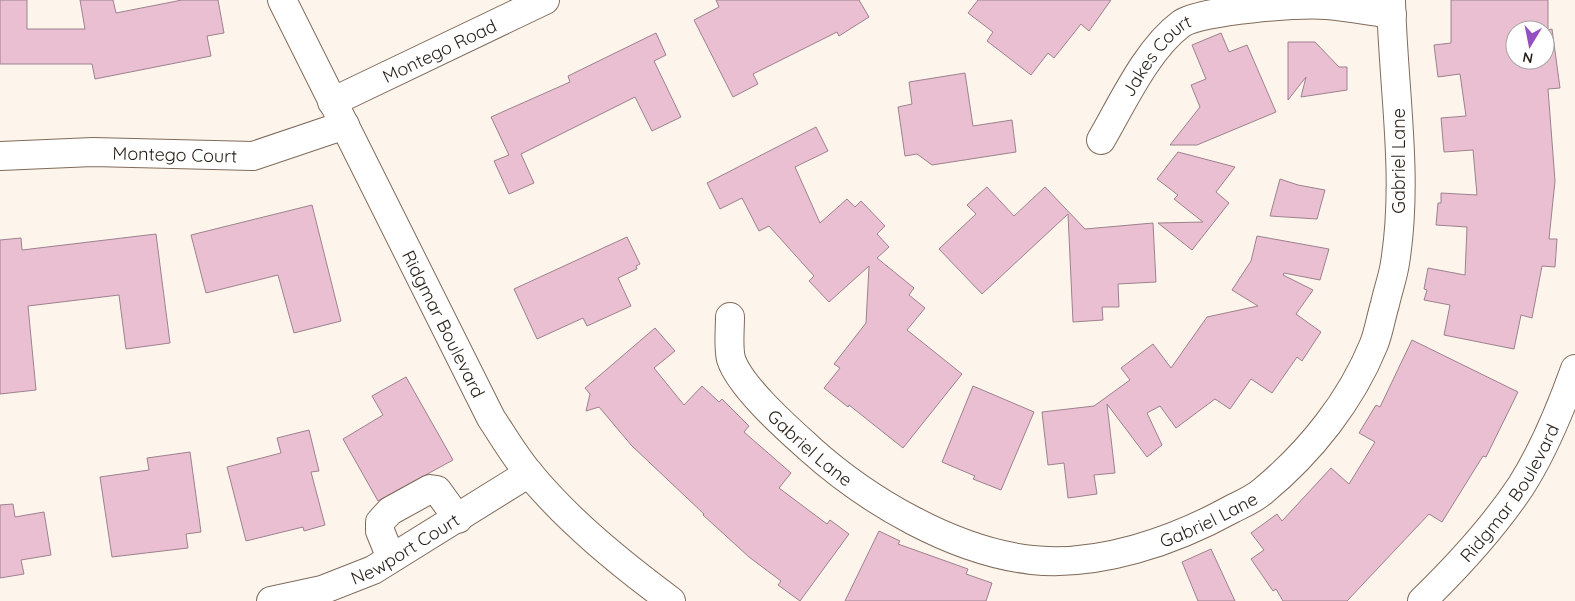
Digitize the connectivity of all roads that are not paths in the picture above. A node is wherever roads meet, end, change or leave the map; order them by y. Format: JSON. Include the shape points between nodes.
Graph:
{"nodes":[{"id":1,"x":282,"y":0,"type":"edge"},
{"id":2,"x":545,"y":0,"type":"edge"},
{"id":3,"x":1391,"y":7,"type":"edge"},
{"id":4,"x":339,"y":114,"type":"junction"},
{"id":5,"x":1101,"y":140,"type":"dead end"},
{"id":6,"x":0,"y":156,"type":"edge"},
{"id":7,"x":730,"y":317,"type":"dead end"},
{"id":8,"x":1575,"y":369,"type":"edge"},
{"id":9,"x":529,"y":473,"type":"junction"},
{"id":10,"x":458,"y":519,"type":"junction"},
{"id":11,"x":391,"y":558,"type":"junction"},
{"id":12,"x":271,"y":601,"type":"edge"},
{"id":13,"x":671,"y":601,"type":"edge"},
{"id":14,"x":1422,"y":601,"type":"edge"}],
"edges":[{"from":1,"to":4,"type":"street","name":"Ridgmar Boulevard"},
{"from":2,"to":4,"type":"street","name":"Montego Road"},
{"from":3,"to":5,"type":"street","name":"Jakes Court","via":[[1326,5],[1252,9],[1201,15],[1181,24],[1150,57]]},
{"from":3,"to":7,"type":"street","name":"Gabriel Lane","via":[[1401,191],[1395,264],[1374,343],[1348,396],[1306,450],[1261,493],[1209,522],[1147,545],[1090,559],[1032,560],[975,548],[908,518],[839,475],[782,423],[748,387],[731,359]]},
{"from":4,"to":6,"type":"street","name":"Montego Court","via":[[253,156],[93,152]]},
{"from":4,"to":9,"type":"street","name":"Ridgmar Boulevard","via":[[491,418]]},
{"from":8,"to":14,"type":"street","name":"Ridgmar Boulevard","via":[[1560,411],[1521,485],[1460,565]]},
{"from":9,"to":10,"type":"street","name":"Newport Court"},
{"from":9,"to":13,"type":"street","name":"Ridgmar Boulevard","via":[[569,516]]},
{"from":10,"to":11,"type":"street","name":"Newport Court"},
{"from":10,"to":11,"type":"street","via":[[437,490],[430,489],[390,510],[380,522],[380,530]]},
{"from":11,"to":12,"type":"street","name":"Newport Court","via":[[373,570],[322,590]]}]}
